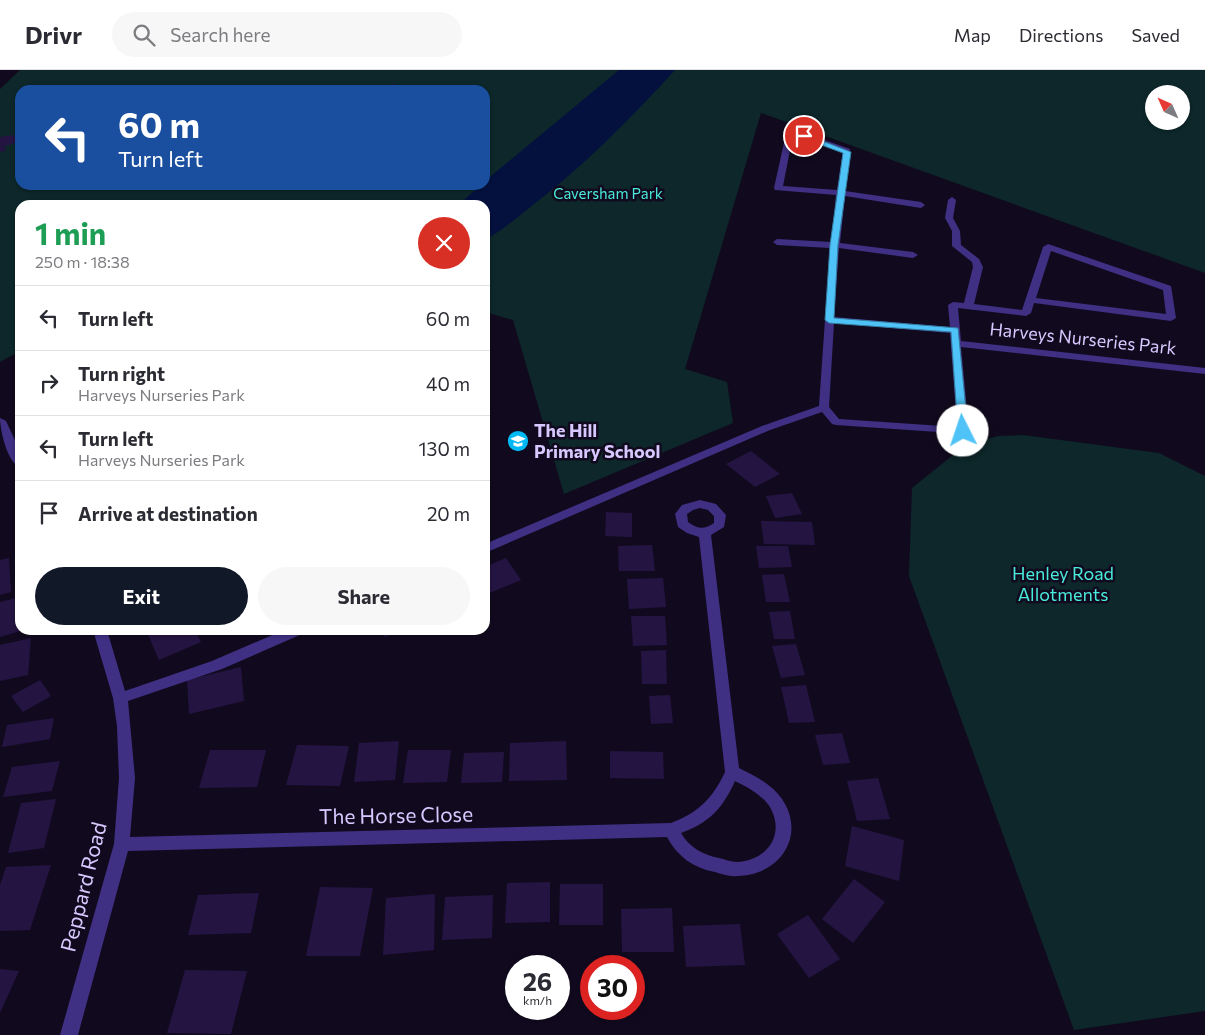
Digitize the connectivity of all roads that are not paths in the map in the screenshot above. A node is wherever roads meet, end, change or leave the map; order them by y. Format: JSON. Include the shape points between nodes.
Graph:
{"nodes":[{"id":1,"x":840,"y":193,"type":"junction"},
{"id":2,"x":952,"y":200,"type":"dead end"},
{"id":3,"x":921,"y":205,"type":"dead end"},
{"id":4,"x":777,"y":242,"type":"dead end"},
{"id":5,"x":834,"y":245,"type":"junction"},
{"id":6,"x":913,"y":255,"type":"dead end"},
{"id":7,"x":1030,"y":300,"type":"junction"},
{"id":8,"x":968,"y":306,"type":"junction"},
{"id":9,"x":829,"y":320,"type":"junction"},
{"id":10,"x":955,"y":330,"type":"junction"},
{"id":11,"x":956,"y":343,"type":"junction"},
{"id":12,"x":1205,"y":371,"type":"edge"},
{"id":13,"x":824,"y":408,"type":"junction"},
{"id":14,"x":0,"y":421,"type":"edge"},
{"id":15,"x":15,"y":452,"type":"edge"},
{"id":16,"x":706,"y":532,"type":"dead end"},
{"id":17,"x":490,"y":547,"type":"edge"},
{"id":18,"x":101,"y":635,"type":"edge"},
{"id":19,"x":286,"y":635,"type":"edge"},
{"id":20,"x":120,"y":698,"type":"junction"},
{"id":21,"x":732,"y":772,"type":"junction"},
{"id":22,"x":671,"y":830,"type":"junction"},
{"id":23,"x":122,"y":844,"type":"junction"},
{"id":24,"x":69,"y":1035,"type":"edge"}],
"edges":[{"from":1,"to":1,"type":"street","via":[[778,188],[790,131],[847,152]]},
{"from":1,"to":3,"type":"street"},
{"from":1,"to":5,"type":"street"},
{"from":2,"to":8,"type":"street","via":[[949,218],[956,231],[957,246],[976,261],[978,267]]},
{"from":4,"to":5,"type":"street"},
{"from":5,"to":6,"type":"street"},
{"from":5,"to":9,"type":"street"},
{"from":7,"to":7,"type":"street","name":"Harveys Nurseries Park","via":[[1048,247],[1168,288],[1171,318]]},
{"from":7,"to":8,"type":"street","name":"Harveys Nurseries Park","via":[[1026,313]]},
{"from":8,"to":10,"type":"street","name":"Harveys Nurseries Park","via":[[953,305]]},
{"from":9,"to":10,"type":"street"},
{"from":9,"to":13,"type":"street"},
{"from":10,"to":11,"type":"street","name":"Harveys Nurseries Park"},
{"from":11,"to":12,"type":"street","name":"Harveys Nurseries Park"},
{"from":11,"to":13,"type":"street","name":"Harveys Nurseries Park","via":[[963,431],[836,422]]},
{"from":13,"to":17,"type":"street","via":[[766,428]]},
{"from":14,"to":15,"type":"street"},
{"from":16,"to":21,"type":"street"},
{"from":18,"to":20,"type":"street","name":"Peppard Road"},
{"from":19,"to":20,"type":"street","via":[[217,665]]},
{"from":20,"to":23,"type":"street","name":"Peppard Road","via":[[127,778]]},
{"from":21,"to":22,"type":"street","name":"The Horse Close","via":[[711,810],[691,824]]},
{"from":21,"to":22,"type":"street","via":[[766,789],[780,806],[786,821],[783,843],[768,860],[746,869],[725,870],[703,862],[683,849]]},
{"from":22,"to":23,"type":"street","name":"The Horse Close"},
{"from":23,"to":24,"type":"street","name":"Peppard Road"}]}
